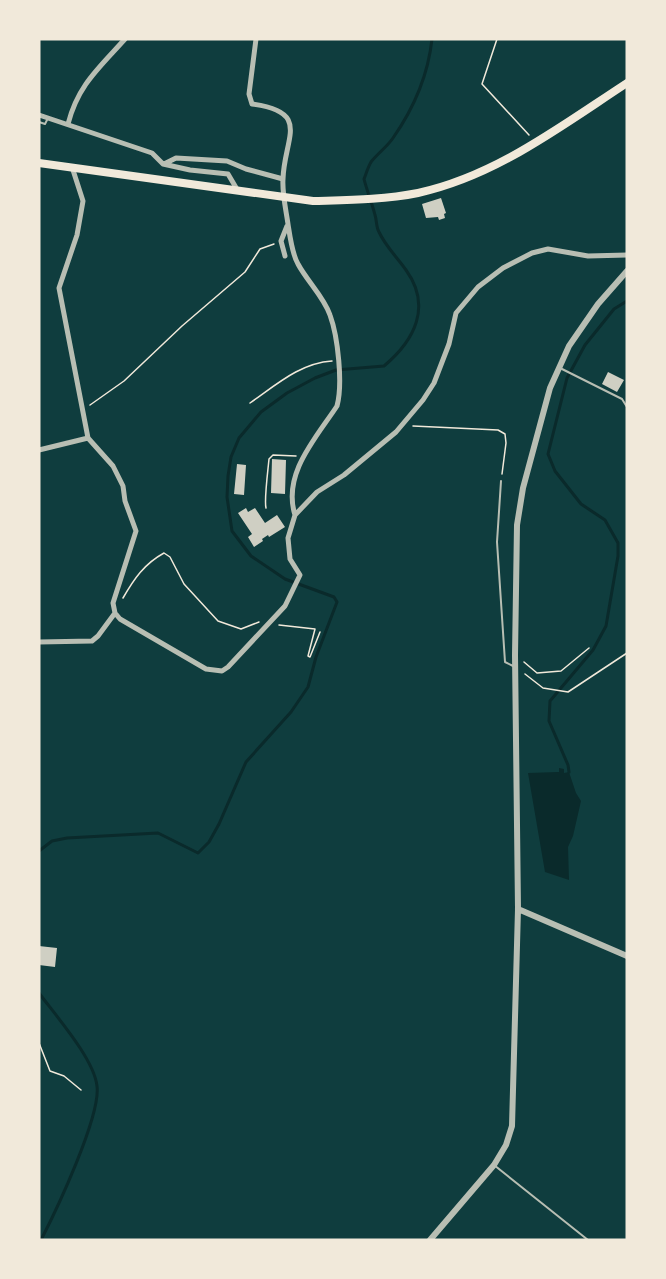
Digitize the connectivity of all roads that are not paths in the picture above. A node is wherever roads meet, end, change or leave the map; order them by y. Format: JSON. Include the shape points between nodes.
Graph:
{"nodes":[{"id":1,"x":125,"y":39,"type":"edge"},
{"id":2,"x":256,"y":39,"type":"edge"},
{"id":3,"x":627,"y":83,"type":"edge"},
{"id":4,"x":39,"y":115,"type":"edge"},
{"id":5,"x":49,"y":118,"type":"junction"},
{"id":6,"x":39,"y":122,"type":"edge"},
{"id":7,"x":68,"y":124,"type":"junction"},
{"id":8,"x":39,"y":163,"type":"edge"},
{"id":9,"x":163,"y":165,"type":"junction"},
{"id":10,"x":72,"y":167,"type":"junction"},
{"id":11,"x":283,"y":179,"type":"junction"},
{"id":12,"x":238,"y":191,"type":"junction"},
{"id":13,"x":288,"y":225,"type":"junction"},
{"id":14,"x":627,"y":255,"type":"edge"},
{"id":15,"x":285,"y":256,"type":"dead end"},
{"id":16,"x":627,"y":271,"type":"edge"},
{"id":17,"x":561,"y":369,"type":"junction"},
{"id":18,"x":627,"y":407,"type":"edge"},
{"id":19,"x":88,"y":438,"type":"junction"},
{"id":20,"x":39,"y":450,"type":"edge"},
{"id":21,"x":501,"y":481,"type":"road end"},
{"id":22,"x":295,"y":515,"type":"junction"},
{"id":23,"x":115,"y":613,"type":"junction"},
{"id":24,"x":39,"y":642,"type":"edge"},
{"id":25,"x":516,"y":668,"type":"junction"},
{"id":26,"x":518,"y":909,"type":"junction"},
{"id":27,"x":627,"y":956,"type":"edge"},
{"id":28,"x":494,"y":1165,"type":"junction"},
{"id":29,"x":430,"y":1240,"type":"edge"},
{"id":30,"x":588,"y":1240,"type":"edge"}],
"edges":[{"from":1,"to":7,"type":"street","via":[[86,83]]},
{"from":2,"to":11,"type":"street","via":[[249,94],[252,104],[282,111],[291,129]]},
{"from":3,"to":12,"type":"highway","via":[[511,157],[420,192],[313,201]]},
{"from":4,"to":5,"type":"street"},
{"from":5,"to":6,"type":"lane","via":[[45,124]]},
{"from":5,"to":7,"type":"street"},
{"from":7,"to":9,"type":"street","via":[[152,153]]},
{"from":8,"to":10,"type":"highway"},
{"from":9,"to":11,"type":"street","via":[[176,158],[227,161]]},
{"from":9,"to":12,"type":"street","via":[[228,174]]},
{"from":10,"to":12,"type":"highway"},
{"from":10,"to":19,"type":"street","via":[[83,201],[77,235],[59,288]]},
{"from":11,"to":13,"type":"street"},
{"from":13,"to":15,"type":"street","via":[[281,241]]},
{"from":13,"to":22,"type":"street","via":[[297,262],[330,314],[339,362],[337,406],[303,456],[294,480],[291,502]]},
{"from":14,"to":22,"type":"street","via":[[588,256],[548,249],[503,268],[478,287],[456,313],[434,383],[403,424],[344,475],[317,492]]},
{"from":16,"to":17,"type":"street","via":[[569,346]]},
{"from":17,"to":18,"type":"lane","via":[[622,399]]},
{"from":17,"to":25,"type":"street","via":[[550,388],[532,450],[517,525]]},
{"from":19,"to":20,"type":"street"},
{"from":19,"to":23,"type":"street","via":[[113,466],[136,531],[113,603]]},
{"from":21,"to":25,"type":"lane","via":[[497,542],[504,650],[505,662]]},
{"from":22,"to":23,"type":"street","via":[[288,538],[290,559],[300,575],[274,618],[228,668],[206,669]]},
{"from":23,"to":24,"type":"street","via":[[92,641]]},
{"from":25,"to":26,"type":"street"},
{"from":26,"to":27,"type":"street"},
{"from":26,"to":28,"type":"street","via":[[513,1126]]},
{"from":28,"to":29,"type":"street"},
{"from":28,"to":30,"type":"lane"}]}
